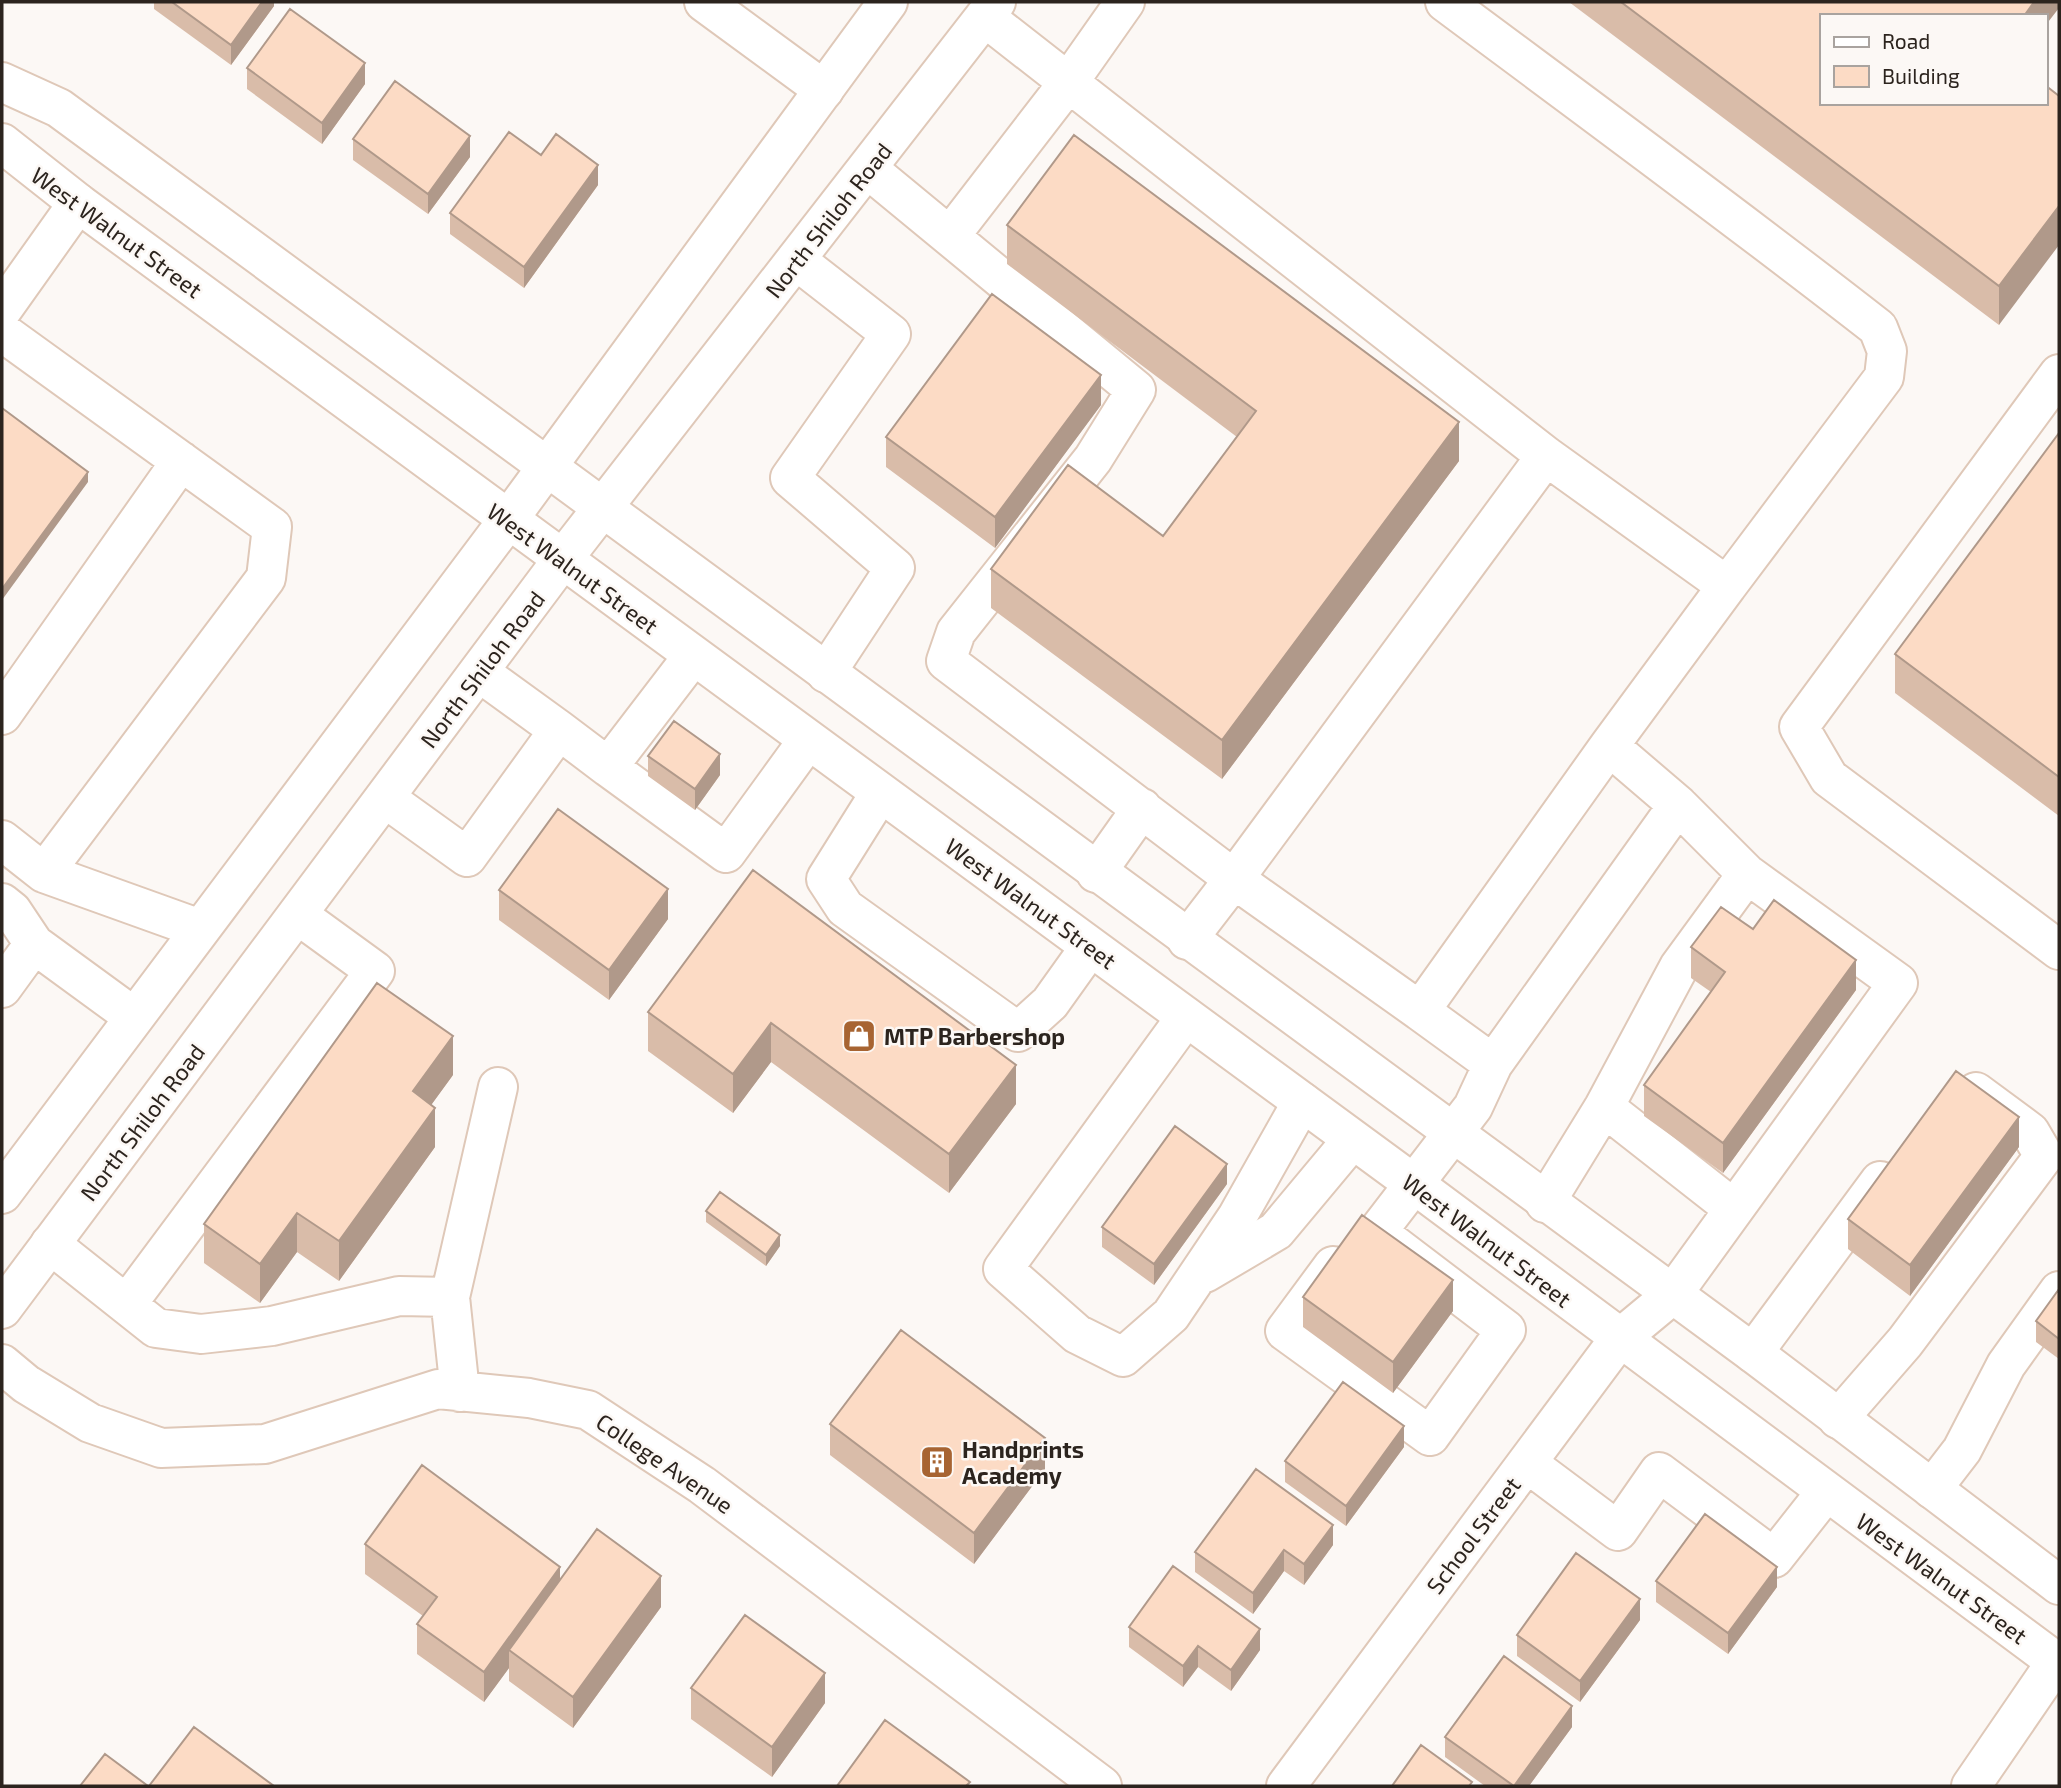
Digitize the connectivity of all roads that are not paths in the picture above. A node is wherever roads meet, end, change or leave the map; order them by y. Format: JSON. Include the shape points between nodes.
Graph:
{"nodes":[{"id":1,"x":704,"y":2,"type":"edge"},
{"id":2,"x":888,"y":2,"type":"edge"},
{"id":3,"x":1125,"y":2,"type":"edge"},
{"id":4,"x":1446,"y":2,"type":"edge"},
{"id":5,"x":991,"y":10,"type":"edge"},
{"id":6,"x":2,"y":82,"type":"edge"},
{"id":7,"x":1068,"y":83,"type":"junction"},
{"id":8,"x":824,"y":90,"type":"junction"},
{"id":9,"x":2,"y":143,"type":"edge"},
{"id":10,"x":868,"y":169,"type":"junction"},
{"id":11,"x":78,"y":203,"type":"junction"},
{"id":12,"x":950,"y":236,"type":"junction"},
{"id":13,"x":796,"y":260,"type":"junction"},
{"id":14,"x":2,"y":310,"type":"edge"},
{"id":15,"x":2,"y":332,"type":"edge"},
{"id":16,"x":2059,"y":374,"type":"edge"},
{"id":17,"x":1546,"y":456,"type":"junction"},
{"id":18,"x":181,"y":461,"type":"junction"},
{"id":19,"x":546,"y":467,"type":"junction"},
{"id":20,"x":602,"y":509,"type":"junction"},
{"id":21,"x":508,"y":520,"type":"junction"},
{"id":22,"x":562,"y":560,"type":"junction"},
{"id":23,"x":1727,"y":586,"type":"junction"},
{"id":24,"x":693,"y":656,"type":"junction"},
{"id":25,"x":479,"y":672,"type":"junction"},
{"id":26,"x":826,"y":673,"type":"junction"},
{"id":27,"x":2,"y":715,"type":"edge"},
{"id":28,"x":559,"y":730,"type":"junction"},
{"id":29,"x":808,"y":740,"type":"junction"},
{"id":30,"x":1609,"y":746,"type":"junction"},
{"id":31,"x":608,"y":767,"type":"junction"},
{"id":32,"x":880,"y":793,"type":"junction"},
{"id":33,"x":385,"y":798,"type":"junction"},
{"id":34,"x":1678,"y":804,"type":"junction"},
{"id":35,"x":1142,"y":808,"type":"junction"},
{"id":36,"x":2,"y":840,"type":"edge"},
{"id":37,"x":44,"y":873,"type":"junction"},
{"id":38,"x":1096,"y":873,"type":"junction"},
{"id":39,"x":1746,"y":874,"type":"junction"},
{"id":40,"x":1234,"y":878,"type":"junction"},
{"id":41,"x":2,"y":903,"type":"edge"},
{"id":42,"x":298,"y":915,"type":"junction"},
{"id":43,"x":200,"y":929,"type":"junction"},
{"id":44,"x":1188,"y":940,"type":"junction"},
{"id":45,"x":34,"y":944,"type":"junction"},
{"id":46,"x":1090,"y":947,"type":"junction"},
{"id":47,"x":2059,"y":950,"type":"edge"},
{"id":48,"x":2,"y":988,"type":"edge"},
{"id":49,"x":1420,"y":1011,"type":"junction"},
{"id":50,"x":134,"y":1017,"type":"junction"},
{"id":51,"x":1185,"y":1017,"type":"junction"},
{"id":52,"x":1493,"y":1064,"type":"junction"},
{"id":53,"x":498,"y":1087,"type":"dead end"},
{"id":54,"x":1302,"y":1102,"type":"junction"},
{"id":55,"x":1940,"y":1102,"type":"edge"},
{"id":56,"x":1604,"y":1107,"type":"junction"},
{"id":57,"x":1454,"y":1132,"type":"junction"},
{"id":58,"x":1352,"y":1140,"type":"junction"},
{"id":59,"x":1899,"y":1155,"type":"edge"},
{"id":60,"x":1413,"y":1184,"type":"junction"},
{"id":61,"x":2,"y":1194,"type":"edge"},
{"id":62,"x":1545,"y":1203,"type":"junction"},
{"id":63,"x":1734,"y":1209,"type":"junction"},
{"id":64,"x":1377,"y":1233,"type":"junction"},
{"id":65,"x":50,"y":1244,"type":"junction"},
{"id":66,"x":1194,"y":1280,"type":"junction"},
{"id":67,"x":2059,"y":1291,"type":"edge"},
{"id":68,"x":1672,"y":1295,"type":"junction"},
{"id":69,"x":450,"y":1297,"type":"junction"},
{"id":70,"x":127,"y":1304,"type":"junction"},
{"id":71,"x":2,"y":1309,"type":"edge"},
{"id":72,"x":1619,"y":1339,"type":"junction"},
{"id":73,"x":1753,"y":1353,"type":"junction"},
{"id":74,"x":2,"y":1364,"type":"edge"},
{"id":75,"x":460,"y":1392,"type":"junction"},
{"id":76,"x":1838,"y":1419,"type":"junction"},
{"id":77,"x":1527,"y":1463,"type":"junction"},
{"id":78,"x":1932,"y":1489,"type":"junction"},
{"id":79,"x":1826,"y":1492,"type":"junction"},
{"id":80,"x":2059,"y":1585,"type":"edge"},
{"id":81,"x":2058,"y":1663,"type":"edge"},
{"id":82,"x":1102,"y":1786,"type":"edge"},
{"id":83,"x":1286,"y":1786,"type":"edge"},
{"id":84,"x":1971,"y":1786,"type":"edge"}],
"edges":[{"from":1,"to":8,"type":"main road"},
{"from":2,"to":8,"type":"main road"},
{"from":3,"to":7,"type":"main road"},
{"from":4,"to":23,"type":"main road","via":[[1878,328],[1887,351],[1884,377]]},
{"from":5,"to":7,"type":"main road"},
{"from":5,"to":10,"type":"main road","name":"North Shiloh Road"},
{"from":6,"to":19,"type":"main road","via":[[59,108]]},
{"from":7,"to":12,"type":"main road"},
{"from":7,"to":17,"type":"main road"},
{"from":8,"to":19,"type":"main road"},
{"from":9,"to":11,"type":"main road","name":"West Walnut Street"},
{"from":10,"to":12,"type":"main road"},
{"from":10,"to":13,"type":"main road","name":"North Shiloh Road"},
{"from":11,"to":14,"type":"main road"},
{"from":11,"to":21,"type":"main road","name":"West Walnut Street"},
{"from":12,"to":35,"type":"main road","via":[[1136,390],[1093,459],[956,632],[946,661]]},
{"from":13,"to":20,"type":"main road","name":"North Shiloh Road"},
{"from":13,"to":26,"type":"main road","via":[[891,334],[790,478],[895,568]]},
{"from":15,"to":18,"type":"main road"},
{"from":16,"to":47,"type":"main road","via":[[1799,727],[1829,778]]},
{"from":17,"to":23,"type":"main road"},
{"from":17,"to":40,"type":"main road"},
{"from":18,"to":27,"type":"main road"},
{"from":18,"to":37,"type":"main road","via":[[272,527],[266,578]]},
{"from":19,"to":20,"type":"main road"},
{"from":19,"to":21,"type":"main road"},
{"from":20,"to":22,"type":"main road","name":"North Shiloh Road"},
{"from":20,"to":26,"type":"main road"},
{"from":21,"to":22,"type":"main road","name":"West Walnut Street"},
{"from":21,"to":43,"type":"main road"},
{"from":22,"to":24,"type":"main road","name":"West Walnut Street"},
{"from":22,"to":25,"type":"main road","name":"North Shiloh Road"},
{"from":23,"to":30,"type":"main road"},
{"from":24,"to":29,"type":"main road","name":"West Walnut Street"},
{"from":24,"to":31,"type":"main road"},
{"from":25,"to":28,"type":"main road"},
{"from":25,"to":33,"type":"main road","name":"North Shiloh Road"},
{"from":26,"to":38,"type":"main road"},
{"from":28,"to":31,"type":"main road"},
{"from":28,"to":33,"type":"main road","via":[[467,857]]},
{"from":29,"to":31,"type":"main road","via":[[726,853]]},
{"from":29,"to":32,"type":"main road","name":"West Walnut Street"},
{"from":30,"to":34,"type":"main road"},
{"from":30,"to":49,"type":"main road"},
{"from":32,"to":46,"type":"main road","name":"West Walnut Street"},
{"from":32,"to":46,"type":"main road","via":[[826,879],[845,908],[1018,1032],[1051,1003]]},
{"from":33,"to":42,"type":"main road","name":"North Shiloh Road"},
{"from":34,"to":39,"type":"main road"},
{"from":34,"to":52,"type":"main road"},
{"from":35,"to":38,"type":"main road"},
{"from":35,"to":40,"type":"main road"},
{"from":36,"to":37,"type":"main road"},
{"from":37,"to":43,"type":"main road"},
{"from":38,"to":44,"type":"main road"},
{"from":39,"to":56,"type":"main road","via":[[1679,967]]},
{"from":39,"to":63,"type":"main road","name":"School Street","via":[[1898,983]]},
{"from":40,"to":44,"type":"main road"},
{"from":40,"to":49,"type":"main road"},
{"from":41,"to":45,"type":"main road"},
{"from":42,"to":65,"type":"main road","name":"North Shiloh Road"},
{"from":42,"to":70,"type":"main road","via":[[374,971]]},
{"from":43,"to":50,"type":"main road"},
{"from":44,"to":57,"type":"main road"},
{"from":45,"to":48,"type":"main road"},
{"from":45,"to":50,"type":"main road"},
{"from":46,"to":51,"type":"main road","name":"West Walnut Street"},
{"from":49,"to":52,"type":"main road"},
{"from":50,"to":61,"type":"main road"},
{"from":51,"to":54,"type":"main road","name":"West Walnut Street"},
{"from":51,"to":66,"type":"main road","via":[[1003,1269],[1077,1334],[1123,1357],[1171,1315]]},
{"from":52,"to":57,"type":"main road","via":[[1473,1107]]},
{"from":53,"to":69,"type":"main road"},
{"from":54,"to":58,"type":"main road","name":"West Walnut Street"},
{"from":54,"to":66,"type":"main road","via":[[1237,1217]]},
{"from":55,"to":76,"type":"main road","via":[[1948,1091],[1977,1093],[2030,1132],[2043,1156],[1905,1342]]},
{"from":56,"to":62,"type":"main road"},
{"from":56,"to":63,"type":"main road"},
{"from":57,"to":60,"type":"main road"},
{"from":57,"to":62,"type":"main road"},
{"from":58,"to":60,"type":"main road","name":"West Walnut Street"},
{"from":58,"to":66,"type":"main road","via":[[1276,1230]]},
{"from":59,"to":73,"type":"main road"},
{"from":60,"to":64,"type":"main road"},
{"from":60,"to":72,"type":"main road","name":"West Walnut Street"},
{"from":62,"to":68,"type":"main road"},
{"from":63,"to":68,"type":"main road","name":"School Street"},
{"from":64,"to":64,"type":"main road","via":[[1506,1330],[1430,1436],[1285,1331],[1359,1231]]},
{"from":65,"to":70,"type":"main road"},
{"from":65,"to":71,"type":"main road","name":"North Shiloh Road"},
{"from":67,"to":78,"type":"main road","via":[[2006,1365],[1962,1450]]},
{"from":68,"to":72,"type":"main road","name":"School Street"},
{"from":68,"to":73,"type":"main road"},
{"from":69,"to":70,"type":"main road","via":[[398,1296],[272,1326],[201,1334],[156,1328]]},
{"from":69,"to":75,"type":"main road"},
{"from":72,"to":77,"type":"main road","name":"School Street"},
{"from":72,"to":79,"type":"main road","name":"West Walnut Street"},
{"from":73,"to":76,"type":"main road"},
{"from":74,"to":75,"type":"main road","name":"College Avenue","via":[[90,1423],[161,1448],[265,1444],[439,1390]]},
{"from":75,"to":82,"type":"main road","name":"College Avenue","via":[[529,1398],[588,1410],[702,1485]]},
{"from":76,"to":78,"type":"main road"},
{"from":77,"to":79,"type":"main road","via":[[1618,1531],[1659,1472],[1774,1558]]},
{"from":77,"to":83,"type":"main road","name":"School Street"},
{"from":78,"to":80,"type":"main road"},
{"from":79,"to":81,"type":"main road","name":"West Walnut Street"},
{"from":81,"to":84,"type":"main road"}]}
